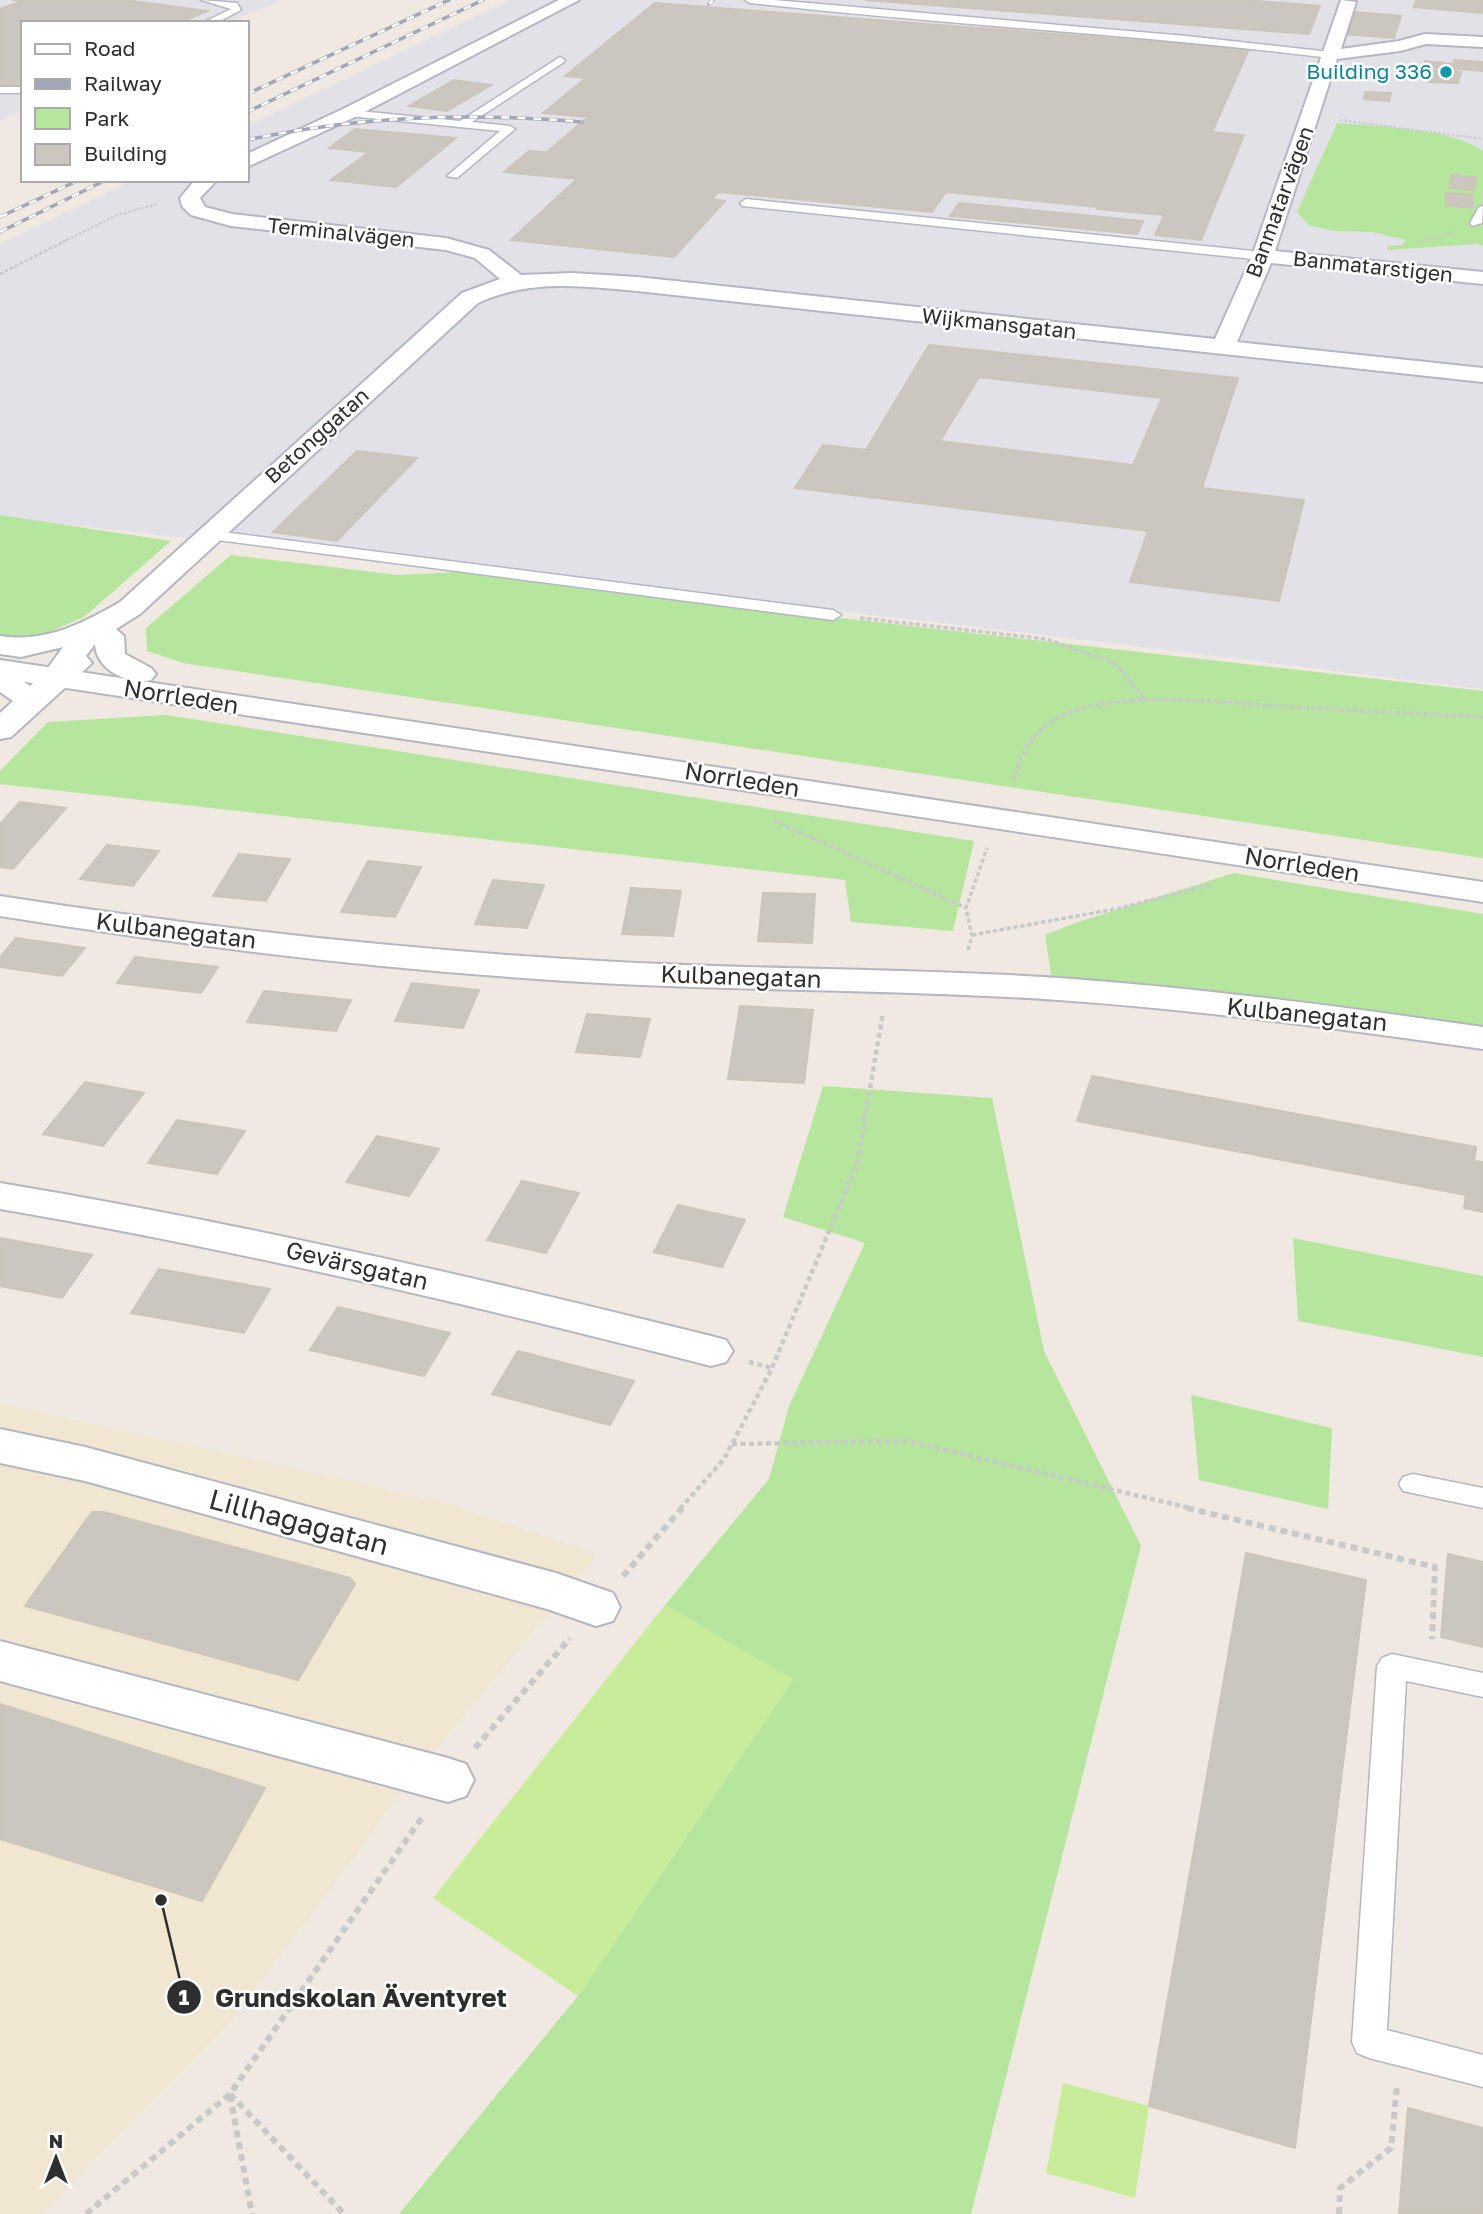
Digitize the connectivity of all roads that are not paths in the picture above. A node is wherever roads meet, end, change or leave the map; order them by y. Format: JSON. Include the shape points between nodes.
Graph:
{"nodes":[{"id":1,"x":206,"y":0,"type":"edge"},
{"id":2,"x":571,"y":0,"type":"edge"},
{"id":3,"x":751,"y":0,"type":"edge"},
{"id":4,"x":1348,"y":2,"type":"dead end"},
{"id":5,"x":211,"y":21,"type":"edge"},
{"id":6,"x":1483,"y":42,"type":"edge"},
{"id":7,"x":1333,"y":54,"type":"junction"},
{"id":8,"x":560,"y":60,"type":"dead end"},
{"id":9,"x":0,"y":90,"type":"edge"},
{"id":10,"x":21,"y":90,"type":"edge"},
{"id":11,"x":349,"y":113,"type":"junction"},
{"id":12,"x":462,"y":124,"type":"junction"},
{"id":13,"x":248,"y":161,"type":"edge"},
{"id":14,"x":453,"y":176,"type":"dead end"},
{"id":15,"x":205,"y":182,"type":"edge"},
{"id":16,"x":746,"y":203,"type":"dead end"},
{"id":17,"x":1483,"y":210,"type":"edge"},
{"id":18,"x":1476,"y":223,"type":"road end"},
{"id":19,"x":1263,"y":256,"type":"junction"},
{"id":20,"x":1483,"y":278,"type":"edge"},
{"id":21,"x":515,"y":281,"type":"junction"},
{"id":22,"x":1223,"y":348,"type":"junction"},
{"id":23,"x":1483,"y":376,"type":"edge"},
{"id":24,"x":208,"y":536,"type":"junction"},
{"id":25,"x":833,"y":615,"type":"road end"},
{"id":26,"x":99,"y":635,"type":"junction"},
{"id":27,"x":0,"y":645,"type":"edge"},
{"id":28,"x":0,"y":653,"type":"edge"},
{"id":29,"x":65,"y":668,"type":"junction"},
{"id":30,"x":0,"y":669,"type":"edge"},
{"id":31,"x":141,"y":674,"type":"junction"},
{"id":32,"x":0,"y":682,"type":"edge"},
{"id":33,"x":32,"y":700,"type":"junction"},
{"id":34,"x":0,"y":730,"type":"edge"},
{"id":35,"x":1483,"y":872,"type":"edge"},
{"id":36,"x":1483,"y":892,"type":"edge"},
{"id":37,"x":0,"y":906,"type":"edge"},
{"id":38,"x":1483,"y":1038,"type":"edge"},
{"id":39,"x":0,"y":1196,"type":"edge"},
{"id":40,"x":711,"y":1352,"type":"dead end"},
{"id":41,"x":0,"y":1446,"type":"edge"},
{"id":42,"x":1413,"y":1484,"type":"dead end"},
{"id":43,"x":1483,"y":1498,"type":"edge"},
{"id":44,"x":596,"y":1607,"type":"road end"},
{"id":45,"x":0,"y":1661,"type":"edge"},
{"id":46,"x":1483,"y":1685,"type":"edge"},
{"id":47,"x":448,"y":1780,"type":"road end"},
{"id":48,"x":1483,"y":2071,"type":"edge"}],
"edges":[{"from":1,"to":5,"type":"lane","via":[[226,2],[236,10]]},
{"from":2,"to":11,"type":"street"},
{"from":3,"to":7,"type":"lane"},
{"from":4,"to":7,"type":"street","name":"Banmatarvägen"},
{"from":6,"to":7,"type":"street","via":[[1425,39],[1400,47]]},
{"from":7,"to":19,"type":"street","name":"Banmatarvägen"},
{"from":8,"to":12,"type":"lane"},
{"from":9,"to":10,"type":"lane"},
{"from":11,"to":12,"type":"lane"},
{"from":11,"to":13,"type":"street"},
{"from":12,"to":14,"type":"lane","via":[[510,129]]},
{"from":15,"to":21,"type":"street","name":"Terminalvägen","via":[[190,198],[198,211],[231,220],[446,244],[482,254]]},
{"from":16,"to":19,"type":"lane"},
{"from":17,"to":18,"type":"lane"},
{"from":19,"to":20,"type":"street","name":"Banmatarstigen"},
{"from":19,"to":22,"type":"street","name":"Banmatarvägen"},
{"from":21,"to":22,"type":"street","name":"Wijkmansgatan","via":[[636,284]]},
{"from":21,"to":24,"type":"street","name":"Betonggatan","via":[[470,298]]},
{"from":22,"to":23,"type":"street","name":"Wijkmansgatan"},
{"from":24,"to":25,"type":"lane"},
{"from":24,"to":26,"type":"street","name":"Betonggatan"},
{"from":26,"to":27,"type":"street","via":[[21,648]]},
{"from":26,"to":29,"type":"street","name":"Betonggatan"},
{"from":26,"to":31,"type":"street","via":[[111,659]]},
{"from":28,"to":29,"type":"street","name":"Norrleden"},
{"from":29,"to":30,"type":"street","name":"Norrleden"},
{"from":29,"to":31,"type":"street","name":"Norrleden"},
{"from":29,"to":33,"type":"street","name":"Betonggatan"},
{"from":29,"to":36,"type":"street","name":"Norrleden"},
{"from":31,"to":35,"type":"street","name":"Norrleden"},
{"from":32,"to":33,"type":"street"},
{"from":33,"to":34,"type":"street","name":"Betonggatan"},
{"from":37,"to":38,"type":"street","name":"Kulbanegatan","via":[[278,943],[510,965],[701,977],[1062,989],[1352,1018]]},
{"from":39,"to":40,"type":"street","name":"Gevärsgatan","via":[[303,1253]]},
{"from":41,"to":44,"type":"street","name":"Lillhagagatan","via":[[85,1464],[556,1591]]},
{"from":42,"to":43,"type":"lane"},
{"from":45,"to":47,"type":"street"},
{"from":46,"to":48,"type":"lane","via":[[1392,1666],[1369,2042]]}]}
